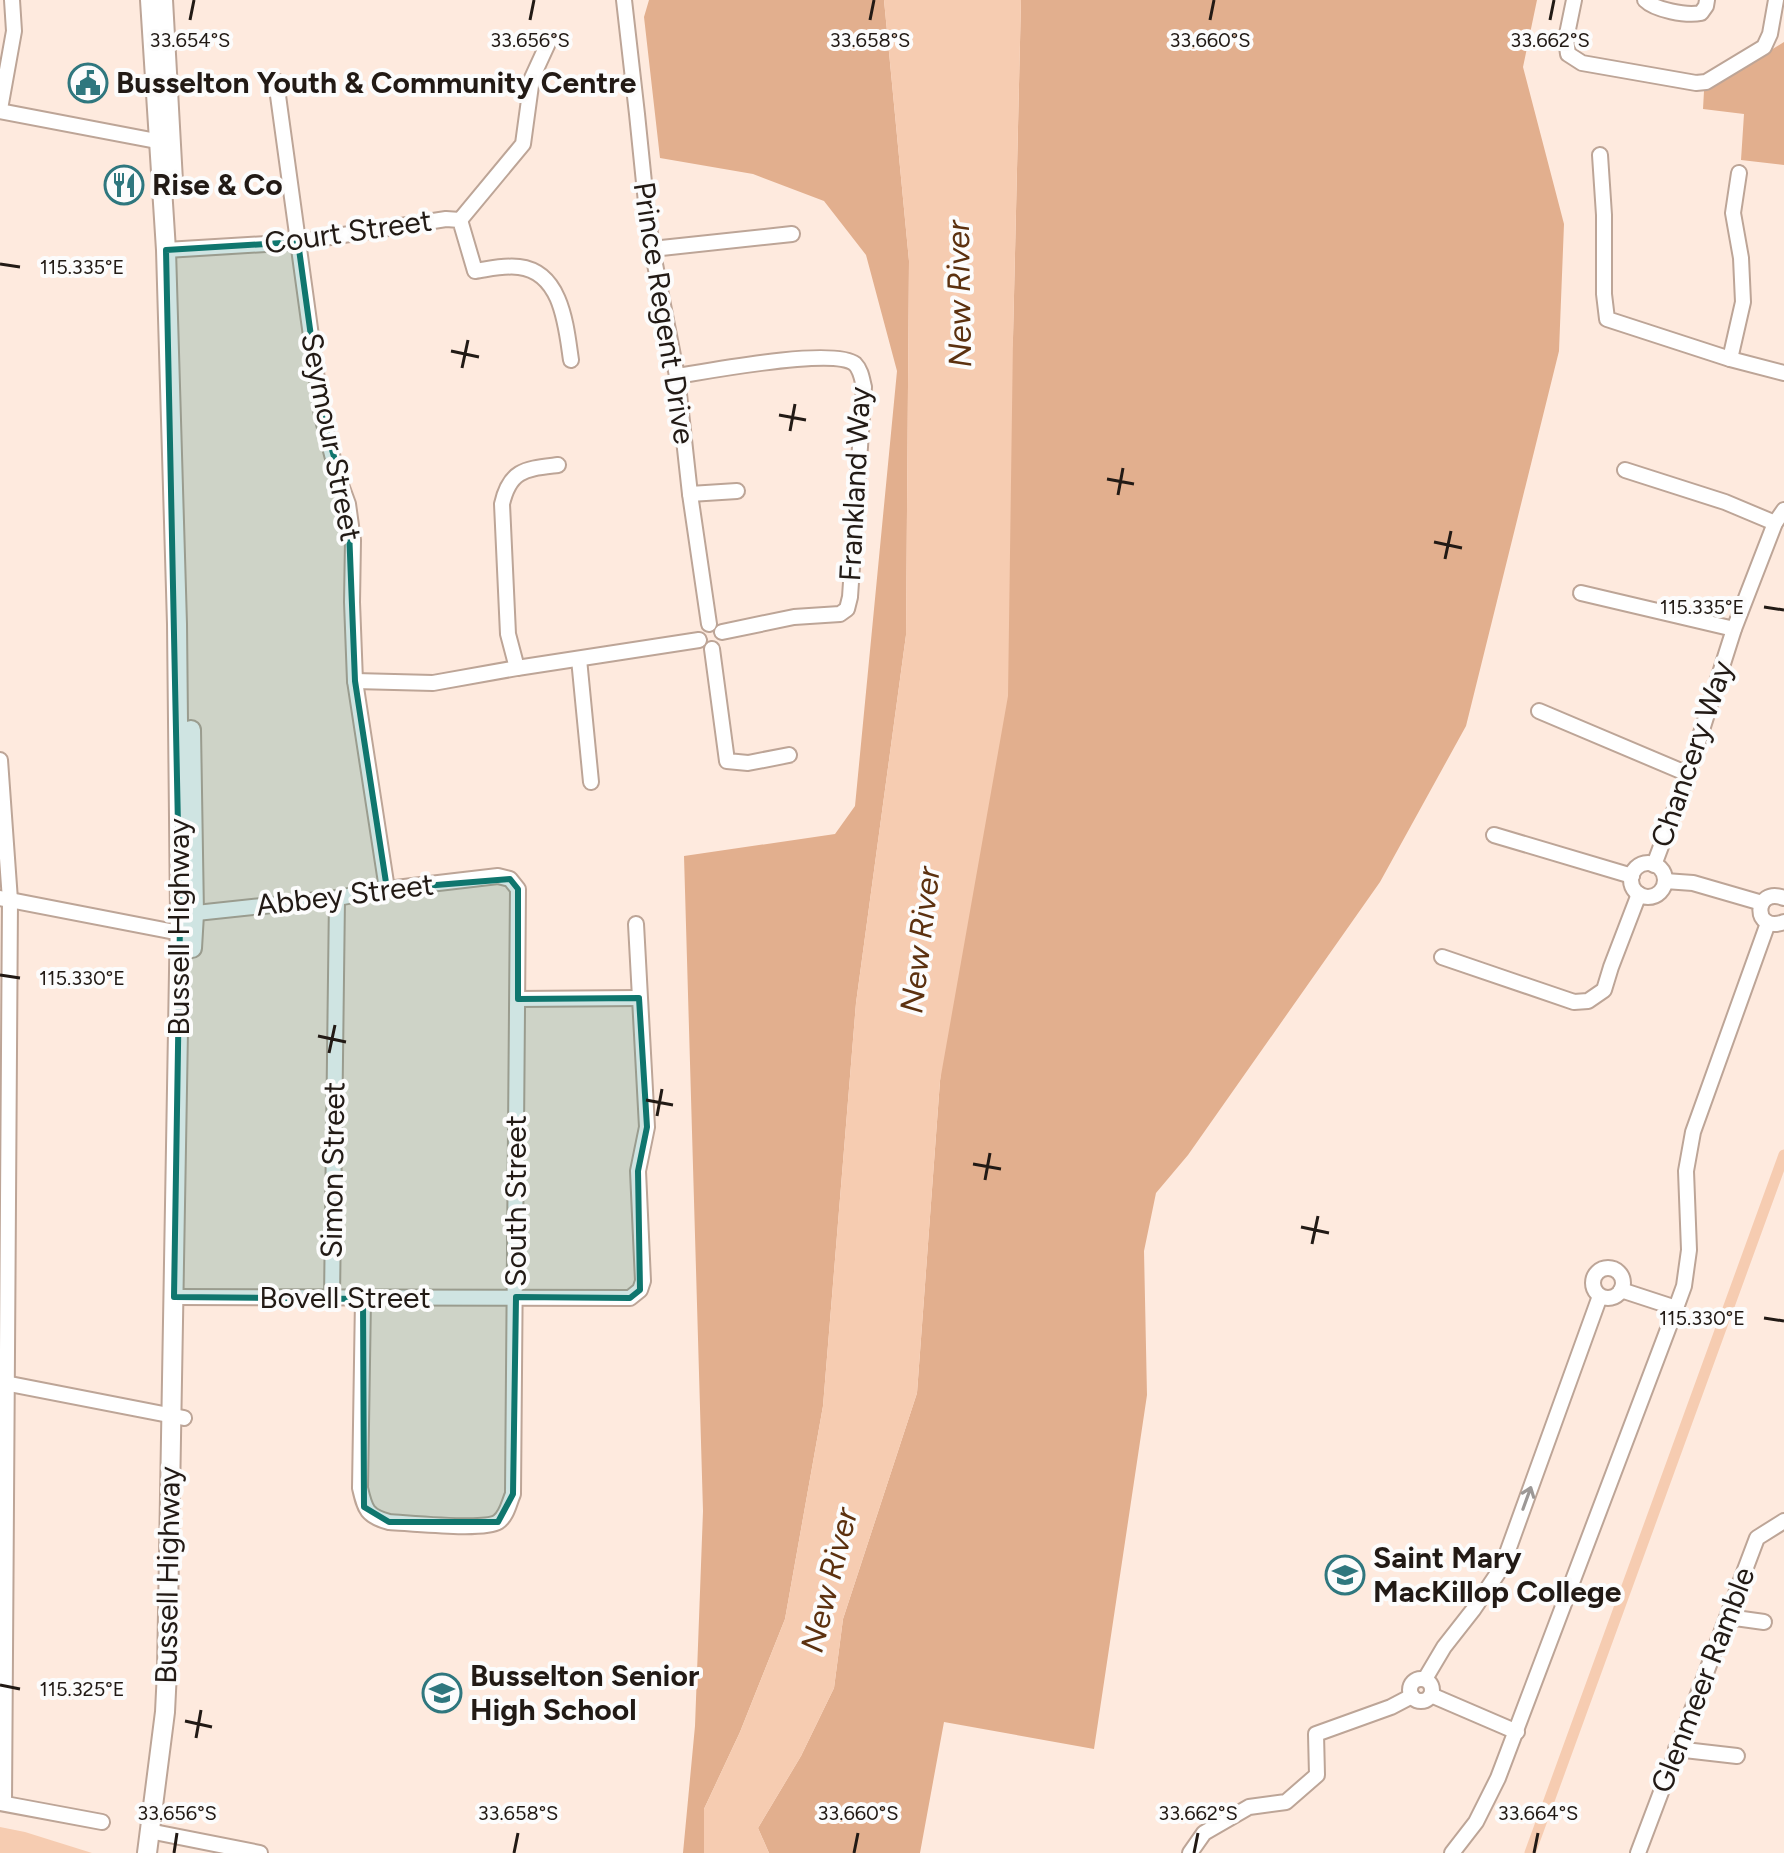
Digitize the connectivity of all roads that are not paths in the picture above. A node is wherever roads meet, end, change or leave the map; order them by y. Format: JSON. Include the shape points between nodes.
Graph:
{"nodes":[{"id":1,"x":12,"y":0,"type":"edge"},
{"id":2,"x":150,"y":0,"type":"edge"},
{"id":3,"x":163,"y":0,"type":"edge"},
{"id":4,"x":624,"y":0,"type":"edge"},
{"id":5,"x":1574,"y":0,"type":"edge"},
{"id":6,"x":1645,"y":0,"type":"edge"},
{"id":7,"x":1707,"y":0,"type":"edge"},
{"id":8,"x":1776,"y":0,"type":"edge"},
{"id":9,"x":549,"y":41,"type":"dead end"},
{"id":10,"x":276,"y":81,"type":"dead end"},
{"id":11,"x":0,"y":110,"type":"edge"},
{"id":12,"x":164,"y":142,"type":"junction"},
{"id":13,"x":1600,"y":155,"type":"dead end"},
{"id":14,"x":1739,"y":173,"type":"dead end"},
{"id":15,"x":460,"y":220,"type":"junction"},
{"id":16,"x":792,"y":234,"type":"dead end"},
{"id":17,"x":298,"y":242,"type":"junction"},
{"id":18,"x":652,"y":249,"type":"junction"},
{"id":19,"x":172,"y":250,"type":"junction"},
{"id":20,"x":1730,"y":359,"type":"junction"},
{"id":21,"x":571,"y":360,"type":"dead end"},
{"id":22,"x":1784,"y":373,"type":"edge"},
{"id":23,"x":677,"y":376,"type":"junction"},
{"id":24,"x":558,"y":465,"type":"dead end"},
{"id":25,"x":1625,"y":470,"type":"dead end"},
{"id":26,"x":737,"y":491,"type":"dead end"},
{"id":27,"x":690,"y":494,"type":"junction"},
{"id":28,"x":1784,"y":510,"type":"edge"},
{"id":29,"x":1775,"y":523,"type":"junction"},
{"id":30,"x":1581,"y":593,"type":"dead end"},
{"id":31,"x":716,"y":628,"type":"junction"},
{"id":32,"x":1734,"y":629,"type":"junction"},
{"id":33,"x":699,"y":640,"type":"junction"},
{"id":34,"x":712,"y":649,"type":"junction"},
{"id":35,"x":579,"y":659,"type":"junction"},
{"id":36,"x":517,"y":668,"type":"junction"},
{"id":37,"x":355,"y":681,"type":"junction"},
{"id":38,"x":1539,"y":711,"type":"dead end"},
{"id":39,"x":789,"y":755,"type":"dead end"},
{"id":40,"x":0,"y":760,"type":"edge"},
{"id":41,"x":1688,"y":774,"type":"junction"},
{"id":42,"x":591,"y":782,"type":"dead end"},
{"id":43,"x":1494,"y":835,"type":"dead end"},
{"id":44,"x":1654,"y":865,"type":"junction"},
{"id":45,"x":1632,"y":876,"type":"junction"},
{"id":46,"x":510,"y":879,"type":"joint"},
{"id":47,"x":1665,"y":881,"type":"junction"},
{"id":48,"x":387,"y":889,"type":"junction"},
{"id":49,"x":1783,"y":892,"type":"edge"},
{"id":50,"x":1639,"y":894,"type":"junction"},
{"id":51,"x":337,"y":898,"type":"junction"},
{"id":52,"x":5,"y":899,"type":"edge"},
{"id":53,"x":1762,"y":903,"type":"junction"},
{"id":54,"x":1784,"y":922,"type":"edge"},
{"id":55,"x":1768,"y":923,"type":"junction"},
{"id":56,"x":636,"y":924,"type":"dead end"},
{"id":57,"x":186,"y":925,"type":"junction"},
{"id":58,"x":1442,"y":957,"type":"dead end"},
{"id":59,"x":639,"y":998,"type":"junction"},
{"id":60,"x":518,"y":999,"type":"junction"},
{"id":61,"x":1621,"y":1290,"type":"junction"},
{"id":62,"x":1600,"y":1296,"type":"junction"},
{"id":63,"x":516,"y":1297,"type":"junction"},
{"id":64,"x":180,"y":1298,"type":"junction"},
{"id":65,"x":332,"y":1298,"type":"junction"},
{"id":66,"x":363,"y":1299,"type":"junction"},
{"id":67,"x":1676,"y":1308,"type":"junction"},
{"id":68,"x":3,"y":1382,"type":"edge"},
{"id":69,"x":178,"y":1417,"type":"junction"},
{"id":70,"x":1784,"y":1521,"type":"edge"},
{"id":71,"x":498,"y":1522,"type":"joint"},
{"id":72,"x":1728,"y":1617,"type":"junction"},
{"id":73,"x":1764,"y":1622,"type":"dead end"},
{"id":74,"x":1425,"y":1679,"type":"junction"},
{"id":75,"x":1431,"y":1695,"type":"junction"},
{"id":76,"x":1412,"y":1696,"type":"junction"},
{"id":77,"x":1517,"y":1732,"type":"junction"},
{"id":78,"x":1676,"y":1749,"type":"junction"},
{"id":79,"x":1737,"y":1756,"type":"dead end"},
{"id":80,"x":2,"y":1803,"type":"edge"},
{"id":81,"x":102,"y":1822,"type":"dead end"},
{"id":82,"x":155,"y":1832,"type":"junction"},
{"id":83,"x":147,"y":1853,"type":"edge"},
{"id":84,"x":159,"y":1853,"type":"edge"},
{"id":85,"x":260,"y":1853,"type":"edge"},
{"id":86,"x":1190,"y":1853,"type":"edge"},
{"id":87,"x":1452,"y":1853,"type":"edge"},
{"id":88,"x":1638,"y":1853,"type":"edge"}],
"edges":[{"from":1,"to":11,"type":"street","via":[[13,39]]},
{"from":2,"to":12,"type":"main road","name":"Bussell Highway"},
{"from":3,"to":12,"type":"main road","name":"Bussell Highway"},
{"from":4,"to":18,"type":"street","name":"Prince Regent Drive"},
{"from":5,"to":8,"type":"street","via":[[1568,54],[1582,63],[1696,83],[1764,47]]},
{"from":6,"to":7,"type":"street","via":[[1690,15],[1701,13]]},
{"from":9,"to":15,"type":"street","via":[[532,78],[523,144]]},
{"from":10,"to":17,"type":"street","name":"Seymour Street"},
{"from":11,"to":12,"type":"street"},
{"from":12,"to":19,"type":"main road","name":"Bussell Highway"},
{"from":13,"to":20,"type":"street","via":[[1607,319]]},
{"from":14,"to":20,"type":"street","via":[[1733,213],[1743,302]]},
{"from":15,"to":17,"type":"street","name":"Court Street"},
{"from":15,"to":21,"type":"street","name":"Court Street","via":[[475,271],[521,267],[545,280],[564,314]]},
{"from":16,"to":18,"type":"street"},
{"from":17,"to":19,"type":"street","name":"Court Street"},
{"from":17,"to":37,"type":"street","name":"Seymour Street","via":[[322,416],[350,516]]},
{"from":18,"to":23,"type":"street","name":"Prince Regent Drive"},
{"from":19,"to":57,"type":"main road","name":"Bussell Highway","via":[[189,645]]},
{"from":20,"to":22,"type":"street"},
{"from":23,"to":27,"type":"street","name":"Prince Regent Drive"},
{"from":23,"to":31,"type":"street","name":"Frankland Way","via":[[763,362],[840,358],[860,370],[864,387],[847,609]]},
{"from":24,"to":36,"type":"street","via":[[513,477],[502,504],[508,634]]},
{"from":25,"to":29,"type":"street"},
{"from":26,"to":27,"type":"street"},
{"from":27,"to":31,"type":"street","name":"Prince Regent Drive"},
{"from":28,"to":29,"type":"street","name":"Chancery Way"},
{"from":29,"to":32,"type":"street","name":"Chancery Way"},
{"from":30,"to":32,"type":"street"},
{"from":31,"to":33,"type":"street","via":[[702,628]]},
{"from":31,"to":34,"type":"street","via":[[722,641]]},
{"from":32,"to":41,"type":"street","name":"Chancery Way"},
{"from":33,"to":34,"type":"street"},
{"from":33,"to":35,"type":"street"},
{"from":34,"to":39,"type":"street","via":[[727,761],[748,763]]},
{"from":35,"to":36,"type":"street"},
{"from":35,"to":42,"type":"street"},
{"from":36,"to":37,"type":"street","via":[[433,683]]},
{"from":37,"to":48,"type":"street","name":"Seymour Street"},
{"from":38,"to":41,"type":"street"},
{"from":40,"to":52,"type":"street"},
{"from":41,"to":44,"type":"street","name":"Chancery Way"},
{"from":43,"to":45,"type":"street"},
{"from":44,"to":45,"type":"street","via":[[1641,865]]},
{"from":44,"to":47,"type":"street"},
{"from":45,"to":50,"type":"street"},
{"from":46,"to":48,"type":"street","name":"Abbey Street"},
{"from":46,"to":60,"type":"street","name":"South Street","via":[[518,889]]},
{"from":47,"to":50,"type":"street","via":[[1657,894]]},
{"from":47,"to":53,"type":"street","via":[[1693,883]]},
{"from":48,"to":51,"type":"street","name":"Abbey Street"},
{"from":49,"to":53,"type":"street"},
{"from":50,"to":58,"type":"street","via":[[1604,990],[1588,1001],[1574,1002]]},
{"from":51,"to":57,"type":"street","name":"Abbey Street"},
{"from":51,"to":65,"type":"street","name":"Simon Street"},
{"from":52,"to":57,"type":"street","name":"Abbey Street"},
{"from":52,"to":68,"type":"street"},
{"from":53,"to":55,"type":"street","via":[[1761,915]]},
{"from":54,"to":55,"type":"street"},
{"from":55,"to":67,"type":"street","via":[[1693,1132],[1686,1171],[1689,1250]]},
{"from":56,"to":59,"type":"street"},
{"from":57,"to":64,"type":"main road","name":"Bussell Highway"},
{"from":59,"to":60,"type":"street"},
{"from":59,"to":63,"type":"street","name":"Bovell Street","via":[[647,1127],[638,1171],[640,1290],[630,1298]]},
{"from":60,"to":63,"type":"street","name":"South Street"},
{"from":61,"to":62,"type":"street","via":[[1610,1298]]},
{"from":61,"to":62,"type":"street","via":[[1620,1275],[1606,1268],[1593,1280]]},
{"from":61,"to":67,"type":"street"},
{"from":74,"to":62,"type":"street","one_way":true,"via":[[1502,1567]]},
{"from":63,"to":66,"type":"street","name":"Bovell Street"},
{"from":63,"to":71,"type":"street","name":"South Street","via":[[513,1494]]},
{"from":64,"to":65,"type":"street","name":"Bovell Street"},
{"from":64,"to":69,"type":"main road","name":"Bussell Highway"},
{"from":65,"to":66,"type":"street","name":"Bovell Street"},
{"from":66,"to":71,"type":"street","name":"Simon Street","via":[[364,1507],[389,1522]]},
{"from":67,"to":77,"type":"street"},
{"from":68,"to":69,"type":"street"},
{"from":68,"to":80,"type":"street"},
{"from":69,"to":82,"type":"main road","name":"Bussell Highway","via":[[178,1671],[174,1729]]},
{"from":70,"to":72,"type":"street","name":"Glenmeer Ramble","via":[[1757,1538]]},
{"from":72,"to":73,"type":"street"},
{"from":72,"to":78,"type":"street","name":"Glenmeer Ramble"},
{"from":74,"to":75,"type":"street"},
{"from":74,"to":76,"type":"street","via":[[1413,1681]]},
{"from":75,"to":76,"type":"street","via":[[1422,1701]]},
{"from":75,"to":77,"type":"street"},
{"from":76,"to":86,"type":"street","via":[[1316,1734],[1317,1775],[1286,1802],[1249,1807],[1204,1833]]},
{"from":77,"to":87,"type":"street","via":[[1476,1822]]},
{"from":78,"to":79,"type":"street"},
{"from":78,"to":88,"type":"street","name":"Glenmeer Ramble"},
{"from":80,"to":81,"type":"street"},
{"from":82,"to":83,"type":"main road","name":"Bussell Highway"},
{"from":82,"to":84,"type":"main road","name":"Bussell Highway"},
{"from":82,"to":85,"type":"street"}]}
